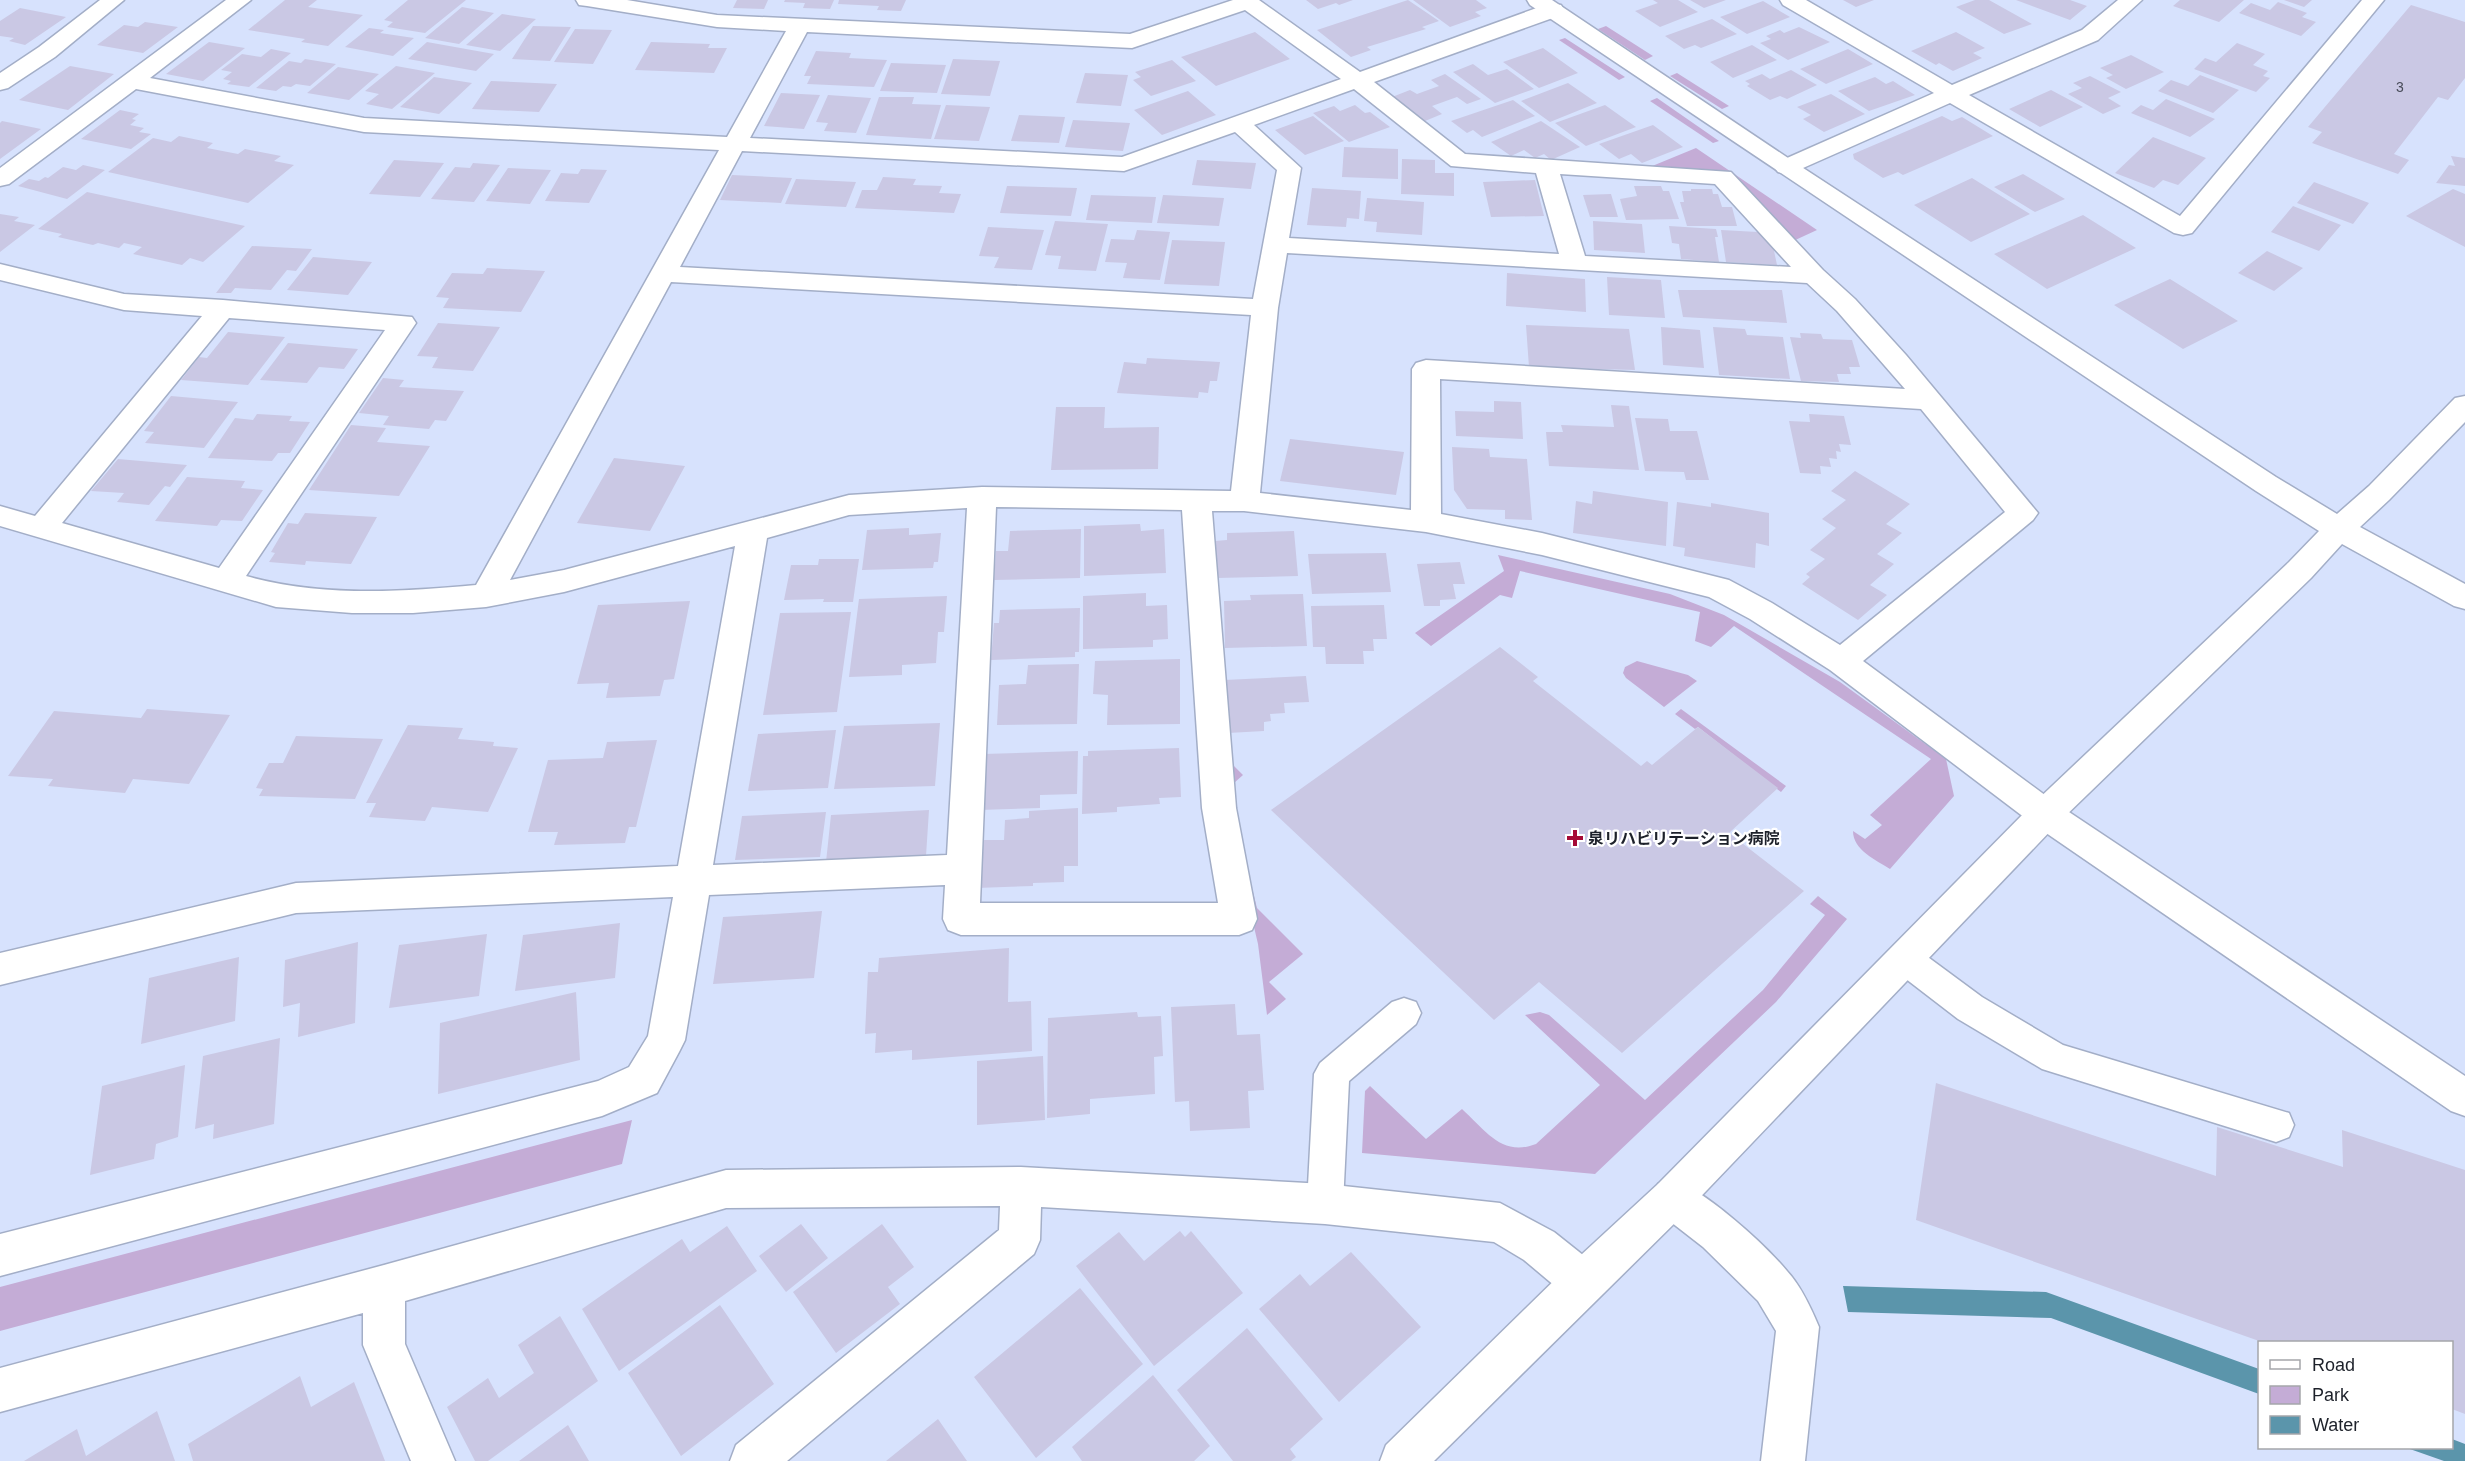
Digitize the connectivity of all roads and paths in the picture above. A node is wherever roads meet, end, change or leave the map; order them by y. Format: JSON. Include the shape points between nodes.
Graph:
{"nodes":[{"id":1,"x":113,"y":0,"type":"edge"},
{"id":2,"x":240,"y":0,"type":"edge"},
{"id":3,"x":587,"y":0,"type":"edge"},
{"id":4,"x":1791,"y":0,"type":"edge"},
{"id":5,"x":2131,"y":0,"type":"edge"},
{"id":6,"x":2373,"y":0,"type":"edge"},
{"id":7,"x":1247,"y":1,"type":"edge"},
{"id":8,"x":1546,"y":5,"type":"edge"},
{"id":9,"x":800,"y":25,"type":"junction"},
{"id":10,"x":1357,"y":80,"type":"junction"},
{"id":11,"x":131,"y":81,"type":"junction"},
{"id":12,"x":0,"y":83,"type":"edge"},
{"id":13,"x":1951,"y":94,"type":"junction"},
{"id":14,"x":1238,"y":123,"type":"junction"},
{"id":15,"x":735,"y":144,"type":"junction"},
{"id":16,"x":1546,"y":167,"type":"junction"},
{"id":17,"x":1786,"y":167,"type":"junction"},
{"id":18,"x":0,"y":179,"type":"edge"},
{"id":19,"x":1275,"y":245,"type":"junction"},
{"id":20,"x":1574,"y":263,"type":"junction"},
{"id":21,"x":0,"y":272,"type":"edge"},
{"id":22,"x":665,"y":274,"type":"junction"},
{"id":23,"x":1814,"y":276,"type":"junction"},
{"id":24,"x":223,"y":308,"type":"junction"},
{"id":25,"x":1265,"y":308,"type":"junction"},
{"id":26,"x":1928,"y":400,"type":"junction"},
{"id":27,"x":2465,"y":405,"type":"edge"},
{"id":28,"x":982,"y":497,"type":"junction"},
{"id":29,"x":1196,"y":499,"type":"junction"},
{"id":30,"x":1244,"y":501,"type":"junction"},
{"id":31,"x":3,"y":520,"type":"edge"},
{"id":32,"x":1426,"y":522,"type":"junction"},
{"id":33,"x":41,"y":528,"type":"junction"},
{"id":34,"x":2339,"y":529,"type":"junction"},
{"id":35,"x":753,"y":530,"type":"junction"},
{"id":36,"x":226,"y":582,"type":"junction"},
{"id":37,"x":486,"y":596,"type":"junction"},
{"id":38,"x":2465,"y":598,"type":"edge"},
{"id":39,"x":1841,"y":661,"type":"junction"},
{"id":40,"x":2046,"y":814,"type":"junction"},
{"id":41,"x":965,"y":869,"type":"junction"},
{"id":42,"x":694,"y":882,"type":"junction"},
{"id":43,"x":1905,"y":959,"type":"junction"},
{"id":44,"x":0,"y":969,"type":"edge"},
{"id":45,"x":1404,"y":1012,"type":"dead end"},
{"id":46,"x":2465,"y":1098,"type":"edge"},
{"id":47,"x":2276,"y":1125,"type":"dead end"},
{"id":48,"x":1021,"y":1186,"type":"junction"},
{"id":49,"x":1671,"y":1198,"type":"junction"},
{"id":50,"x":1325,"y":1204,"type":"junction"},
{"id":51,"x":0,"y":1255,"type":"edge"},
{"id":52,"x":1582,"y":1282,"type":"junction"},
{"id":53,"x":384,"y":1286,"type":"junction"},
{"id":54,"x":0,"y":1390,"type":"edge"},
{"id":55,"x":433,"y":1461,"type":"edge"},
{"id":56,"x":752,"y":1461,"type":"edge"},
{"id":57,"x":1402,"y":1461,"type":"edge"},
{"id":58,"x":1783,"y":1461,"type":"edge"}],
"edges":[{"from":1,"to":12,"type":"street"},
{"from":2,"to":11,"type":"street"},
{"from":3,"to":9,"type":"street","via":[[717,21]]},
{"from":4,"to":13,"type":"street"},
{"from":5,"to":13,"type":"street","via":[[2090,35]]},
{"from":6,"to":13,"type":"street","via":[[2183,228]]},
{"from":7,"to":9,"type":"street","via":[[1132,41]]},
{"from":7,"to":10,"type":"street"},
{"from":8,"to":10,"type":"street"},
{"from":8,"to":17,"type":"street"},
{"from":9,"to":15,"type":"street"},
{"from":10,"to":14,"type":"street"},
{"from":10,"to":16,"type":"street","via":[[1459,161]]},
{"from":11,"to":15,"type":"street","via":[[364,125]]},
{"from":11,"to":18,"type":"street"},
{"from":13,"to":17,"type":"street"},
{"from":14,"to":15,"type":"street","via":[[1124,164]]},
{"from":14,"to":19,"type":"street","via":[[1289,168]]},
{"from":15,"to":22,"type":"street"},
{"from":16,"to":20,"type":"street"},
{"from":16,"to":23,"type":"street","via":[[1722,177]]},
{"from":17,"to":34,"type":"street"},
{"from":19,"to":20,"type":"street"},
{"from":19,"to":25,"type":"street"},
{"from":20,"to":23,"type":"street"},
{"from":21,"to":24,"type":"street","via":[[124,302]]},
{"from":22,"to":25,"type":"street"},
{"from":22,"to":37,"type":"street"},
{"from":23,"to":26,"type":"street","via":[[1846,305]]},
{"from":24,"to":33,"type":"street"},
{"from":24,"to":36,"type":"street","via":[[403,323]]},
{"from":25,"to":30,"type":"street"},
{"from":26,"to":32,"type":"street","via":[[1426,369]]},
{"from":26,"to":39,"type":"street","via":[[2023,513]]},
{"from":27,"to":34,"type":"street"},
{"from":28,"to":29,"type":"street"},
{"from":28,"to":35,"type":"street","via":[[849,505]]},
{"from":28,"to":41,"type":"street"},
{"from":29,"to":30,"type":"street"},
{"from":29,"to":41,"type":"street","via":[[1219,808],[1239,919],[961,919]]},
{"from":30,"to":32,"type":"street"},
{"from":31,"to":33,"type":"street"},
{"from":32,"to":39,"type":"street","via":[[1542,544],[1718,588]]},
{"from":33,"to":36,"type":"street"},
{"from":34,"to":38,"type":"street"},
{"from":34,"to":40,"type":"street"},
{"from":35,"to":37,"type":"street","via":[[564,581]]},
{"from":35,"to":42,"type":"street"},
{"from":36,"to":37,"type":"street","via":[[276,596],[352,602]]},
{"from":39,"to":40,"type":"street"},
{"from":40,"to":43,"type":"street"},
{"from":40,"to":46,"type":"street"},
{"from":41,"to":42,"type":"street"},
{"from":42,"to":44,"type":"street","via":[[296,898]]},
{"from":42,"to":51,"type":"street","via":[[666,1040],[643,1080],[602,1098]]},
{"from":43,"to":47,"type":"lane","via":[[1970,1008],[2054,1058]]},
{"from":43,"to":49,"type":"street"},
{"from":45,"to":50,"type":"lane","via":[[1332,1074]]},
{"from":48,"to":50,"type":"street"},
{"from":48,"to":53,"type":"street","via":[[726,1189]]},
{"from":48,"to":56,"type":"street","via":[[1019,1240]]},
{"from":49,"to":52,"type":"street"},
{"from":49,"to":58,"type":"street","via":[[1718,1233],[1773,1286],[1798,1328]]},
{"from":50,"to":52,"type":"street","via":[[1500,1223],[1539,1246]]},
{"from":52,"to":57,"type":"street"},
{"from":53,"to":54,"type":"street"},
{"from":53,"to":55,"type":"street","via":[[384,1345]]}]}
